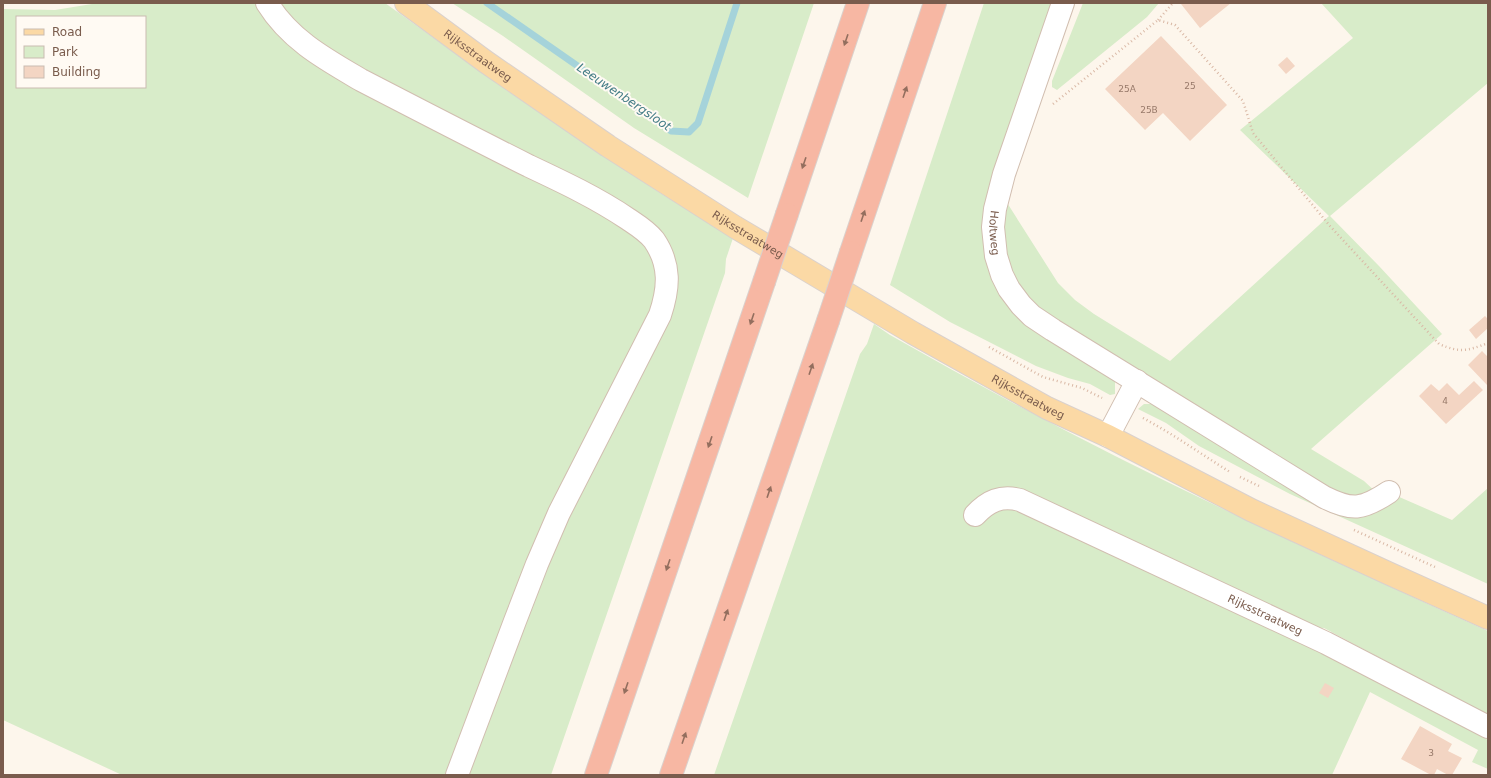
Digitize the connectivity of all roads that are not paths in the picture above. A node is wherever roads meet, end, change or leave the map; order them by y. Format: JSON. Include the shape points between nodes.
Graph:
{"nodes":[{"id":1,"x":267,"y":3,"type":"edge"},
{"id":2,"x":406,"y":3,"type":"edge"},
{"id":3,"x":858,"y":3,"type":"edge"},
{"id":4,"x":935,"y":3,"type":"edge"},
{"id":5,"x":1063,"y":3,"type":"edge"},
{"id":6,"x":1137,"y":381,"type":"junction"},
{"id":7,"x":1108,"y":436,"type":"junction"},
{"id":8,"x":1389,"y":492,"type":"dead end"},
{"id":9,"x":975,"y":515,"type":"dead end"},
{"id":10,"x":1488,"y":618,"type":"edge"},
{"id":11,"x":1488,"y":727,"type":"edge"},
{"id":12,"x":457,"y":775,"type":"edge"},
{"id":13,"x":596,"y":775,"type":"edge"},
{"id":14,"x":671,"y":775,"type":"edge"}],
"edges":[{"from":1,"to":12,"type":"street","via":[[288,32],[333,64],[616,211],[653,239],[662,253],[666,266],[668,283],[660,315],[543,549]]},
{"from":2,"to":7,"type":"main road","name":"Rijksstraatweg","via":[[547,105],[729,223],[913,333],[1047,408]]},
{"from":3,"to":13,"type":"highway","one_way":true,"bridge":true},
{"from":14,"to":4,"type":"highway","one_way":true,"bridge":true},
{"from":5,"to":6,"type":"street","name":"Holtweg","via":[[1004,174],[993,228],[996,256],[1009,289],[1032,316]]},
{"from":6,"to":7,"type":"street"},
{"from":6,"to":8,"type":"street","via":[[1338,504],[1360,507]]},
{"from":7,"to":10,"type":"main road","name":"Rijksstraatweg","via":[[1258,513]]},
{"from":9,"to":11,"type":"street","name":"Rijksstraatweg","via":[[994,500],[1020,500],[1326,643]]}]}
